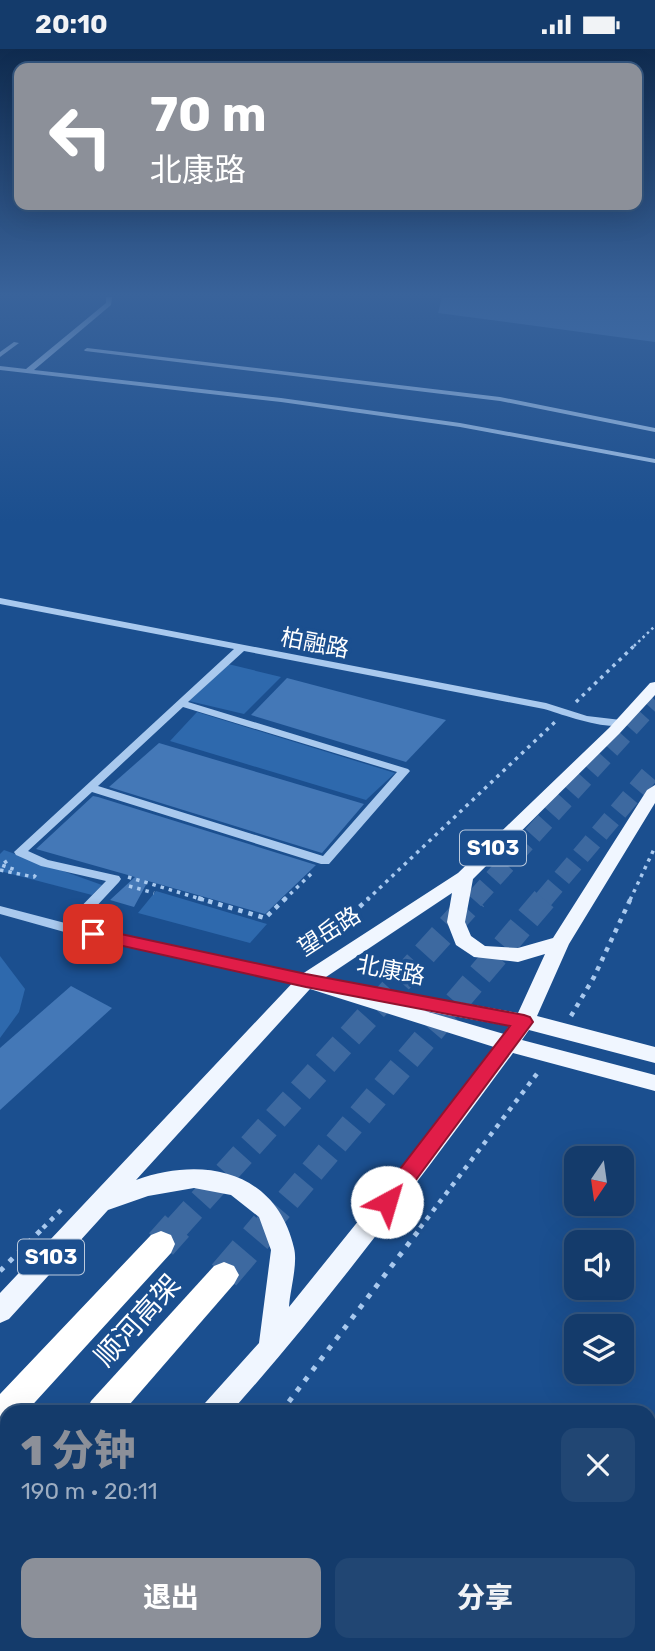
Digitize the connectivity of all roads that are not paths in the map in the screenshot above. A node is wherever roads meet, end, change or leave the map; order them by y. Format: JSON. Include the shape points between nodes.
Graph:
{"nodes":[{"id":1,"x":36,"y":372,"type":"edge"},
{"id":2,"x":274,"y":372,"type":"edge"},
{"id":3,"x":655,"y":430,"type":"edge"},
{"id":4,"x":655,"y":461,"type":"edge"},
{"id":5,"x":0,"y":601,"type":"edge"},
{"id":6,"x":241,"y":648,"type":"junction"},
{"id":7,"x":655,"y":686,"type":"edge"},
{"id":8,"x":180,"y":703,"type":"junction"},
{"id":9,"x":621,"y":723,"type":"junction"},
{"id":10,"x":89,"y":787,"type":"junction"},
{"id":11,"x":655,"y":790,"type":"edge"},
{"id":12,"x":464,"y":877,"type":"junction"},
{"id":13,"x":0,"y":910,"type":"edge"},
{"id":14,"x":68,"y":928,"type":"junction"},
{"id":15,"x":560,"y":943,"type":"junction"},
{"id":16,"x":306,"y":981,"type":"junction"},
{"id":17,"x":524,"y":1022,"type":"junction"},
{"id":18,"x":507,"y":1045,"type":"junction"},
{"id":19,"x":655,"y":1055,"type":"edge"},
{"id":20,"x":655,"y":1083,"type":"edge"},
{"id":21,"x":103,"y":1202,"type":"junction"},
{"id":22,"x":161,"y":1244,"type":"tunnel mouth"},
{"id":23,"x":225,"y":1275,"type":"tunnel mouth"},
{"id":24,"x":0,"y":1311,"type":"edge"},
{"id":25,"x":271,"y":1347,"type":"junction"},
{"id":26,"x":11,"y":1405,"type":"edge"},
{"id":27,"x":108,"y":1405,"type":"edge"},
{"id":28,"x":220,"y":1405,"type":"edge"}],
"edges":[{"from":1,"to":4,"type":"street","via":[[460,425]]},
{"from":2,"to":3,"type":"street","via":[[500,398]]},
{"from":5,"to":6,"type":"street","name":"柏融路"},
{"from":6,"to":8,"type":"street"},
{"from":6,"to":9,"type":"street","name":"柏融路"},
{"from":7,"to":9,"type":"main road","name":"望岳路","number":"S103"},
{"from":8,"to":10,"type":"street"},
{"from":8,"to":10,"type":"street","via":[[404,771],[325,861]]},
{"from":9,"to":12,"type":"main road","name":"望岳路","number":"S103"},
{"from":10,"to":14,"type":"street","via":[[20,852],[45,863],[115,879]]},
{"from":11,"to":15,"type":"main road"},
{"from":12,"to":15,"type":"main road","via":[[456,922],[463,940],[481,952],[518,955]]},
{"from":12,"to":16,"type":"main road","name":"望岳路","number":"S103"},
{"from":13,"to":14,"type":"street"},
{"from":14,"to":16,"type":"street"},
{"from":15,"to":17,"type":"main road"},
{"from":16,"to":17,"type":"main road","name":"北康路"},
{"from":16,"to":18,"type":"main road","name":"北康路"},
{"from":16,"to":21,"type":"main road","name":"望岳路","number":"S103"},
{"from":17,"to":18,"type":"main road"},
{"from":17,"to":19,"type":"main road","name":"北康路"},
{"from":18,"to":20,"type":"main road","name":"北康路"},
{"from":18,"to":25,"type":"main road"},
{"from":21,"to":24,"type":"main road","name":"望岳路","number":"S103"},
{"from":21,"to":25,"type":"main road","via":[[147,1186],[194,1178],[237,1186],[268,1211],[283,1250]]},
{"from":22,"to":26,"type":"highway","name":"顺河高架"},
{"from":23,"to":27,"type":"highway","name":"顺河高架"},
{"from":25,"to":28,"type":"main road"}]}
